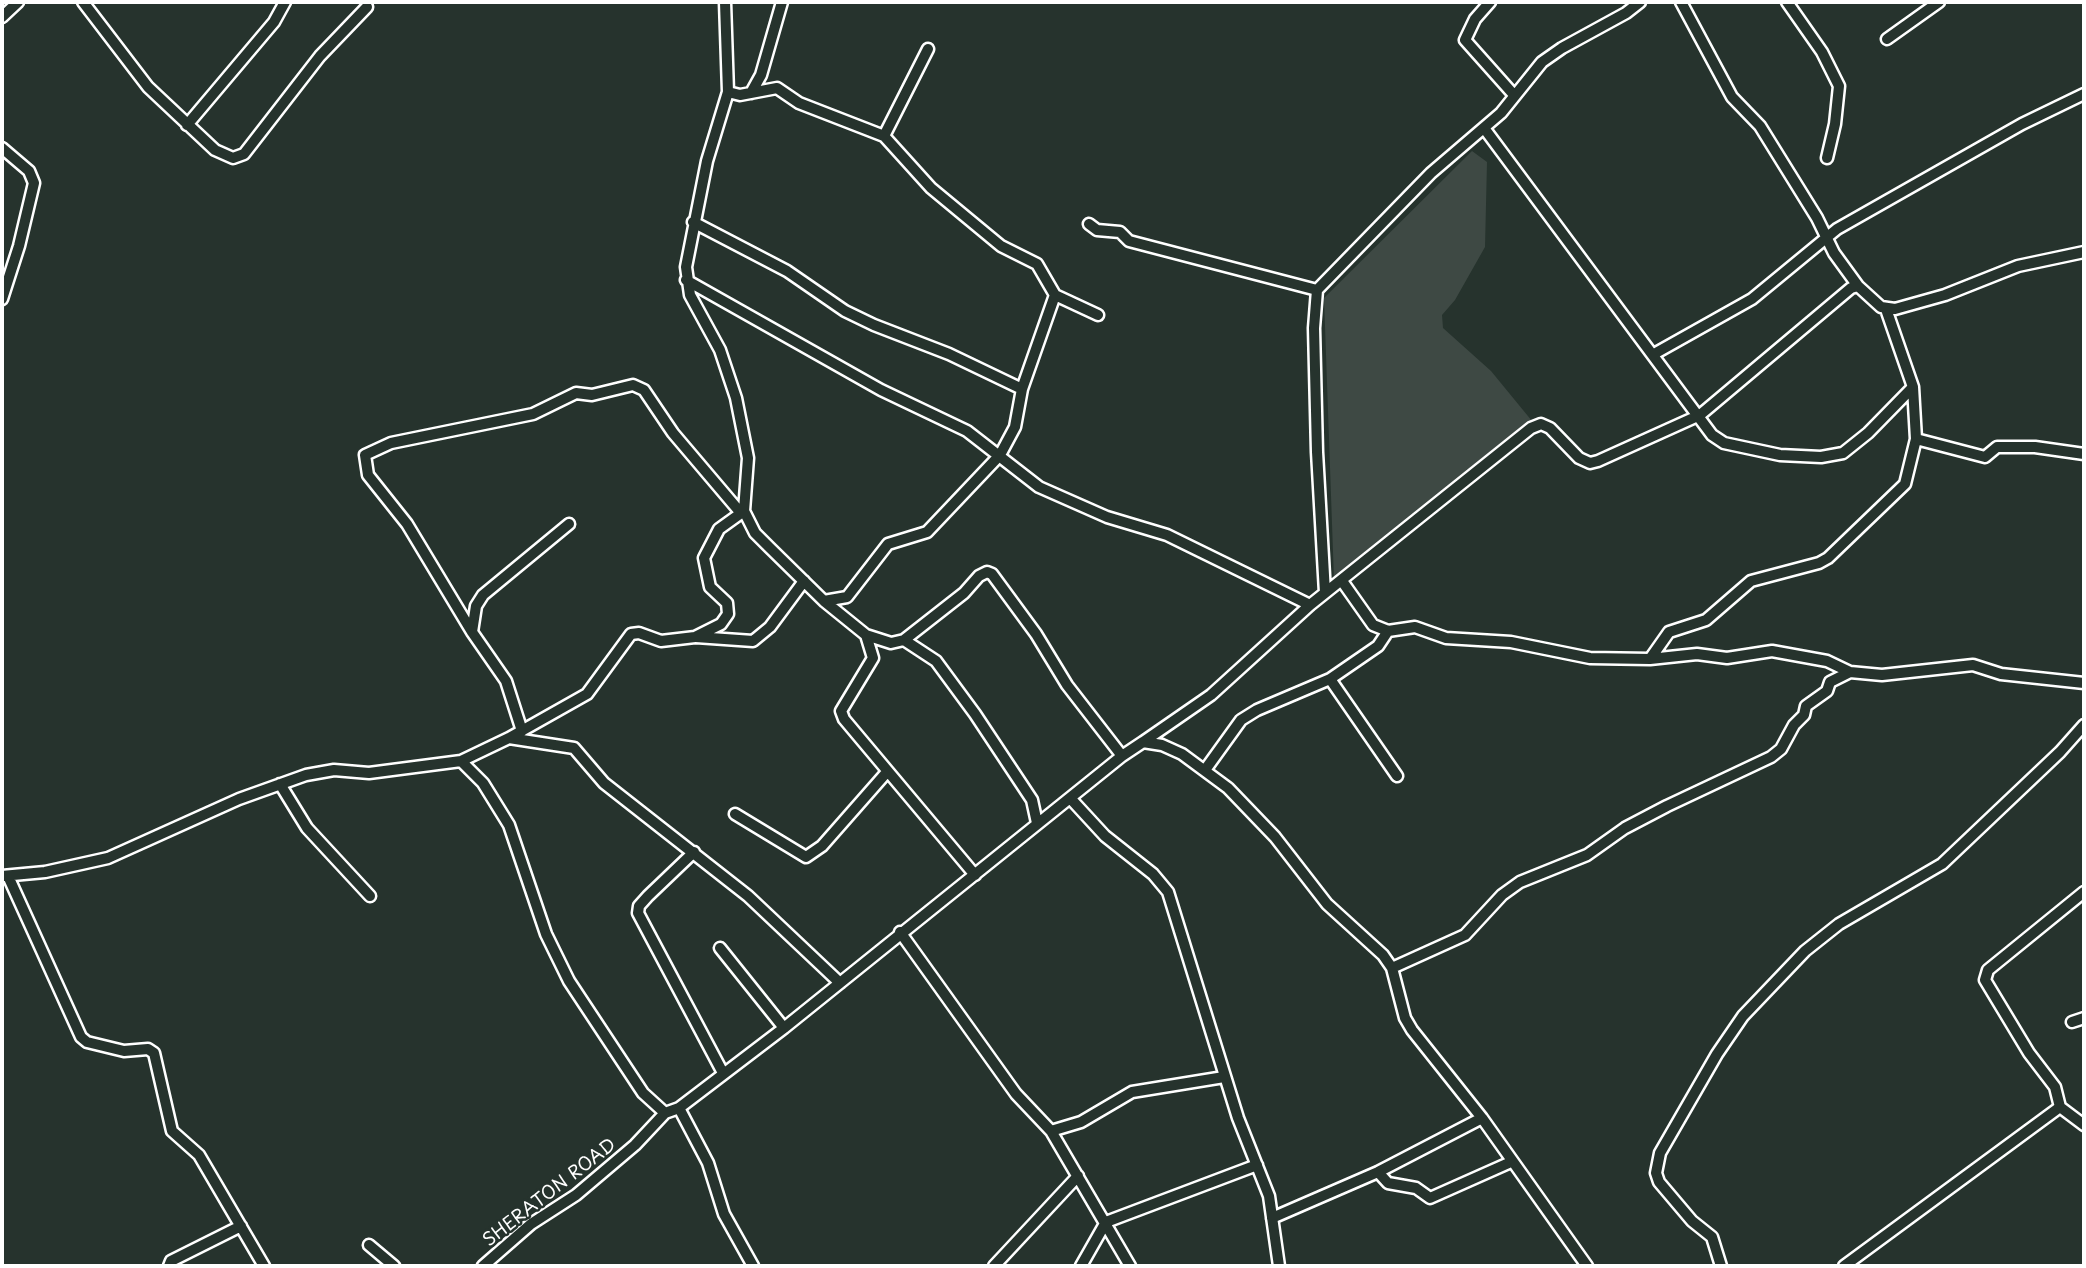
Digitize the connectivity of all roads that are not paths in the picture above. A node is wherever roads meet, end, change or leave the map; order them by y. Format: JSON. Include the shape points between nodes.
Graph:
{"nodes":[{"id":1,"x":18,"y":2,"type":"edge"},
{"id":2,"x":83,"y":2,"type":"edge"},
{"id":3,"x":285,"y":2,"type":"edge"},
{"id":4,"x":725,"y":2,"type":"edge"},
{"id":5,"x":782,"y":2,"type":"edge"},
{"id":6,"x":1490,"y":2,"type":"edge"},
{"id":7,"x":1640,"y":2,"type":"edge"},
{"id":8,"x":1682,"y":2,"type":"edge"},
{"id":9,"x":1787,"y":2,"type":"edge"},
{"id":10,"x":1939,"y":2,"type":"edge"},
{"id":11,"x":367,"y":7,"type":"dead end"},
{"id":12,"x":2,"y":17,"type":"edge"},
{"id":13,"x":1887,"y":39,"type":"dead end"},
{"id":14,"x":928,"y":49,"type":"dead end"},
{"id":15,"x":728,"y":92,"type":"junction"},
{"id":16,"x":751,"y":93,"type":"junction"},
{"id":17,"x":2084,"y":94,"type":"edge"},
{"id":18,"x":1514,"y":95,"type":"junction"},
{"id":19,"x":187,"y":125,"type":"junction"},
{"id":20,"x":1484,"y":128,"type":"junction"},
{"id":21,"x":884,"y":136,"type":"junction"},
{"id":22,"x":2,"y":148,"type":"edge"},
{"id":23,"x":1827,"y":158,"type":"dead end"},
{"id":24,"x":693,"y":222,"type":"junction"},
{"id":25,"x":1089,"y":224,"type":"dead end"},
{"id":26,"x":1826,"y":236,"type":"junction"},
{"id":27,"x":2084,"y":252,"type":"edge"},
{"id":28,"x":687,"y":280,"type":"junction"},
{"id":29,"x":1858,"y":286,"type":"junction"},
{"id":30,"x":1317,"y":290,"type":"junction"},
{"id":31,"x":1055,"y":295,"type":"junction"},
{"id":32,"x":2,"y":299,"type":"edge"},
{"id":33,"x":1886,"y":309,"type":"junction"},
{"id":34,"x":1098,"y":315,"type":"dead end"},
{"id":35,"x":1654,"y":354,"type":"junction"},
{"id":36,"x":1913,"y":387,"type":"junction"},
{"id":37,"x":1022,"y":389,"type":"junction"},
{"id":38,"x":1700,"y":415,"type":"junction"},
{"id":39,"x":1916,"y":439,"type":"junction"},
{"id":40,"x":2084,"y":454,"type":"edge"},
{"id":41,"x":1000,"y":455,"type":"junction"},
{"id":42,"x":742,"y":511,"type":"junction"},
{"id":43,"x":569,"y":524,"type":"dead end"},
{"id":44,"x":804,"y":581,"type":"junction"},
{"id":45,"x":1342,"y":581,"type":"junction"},
{"id":46,"x":1325,"y":593,"type":"junction"},
{"id":47,"x":824,"y":601,"type":"junction"},
{"id":48,"x":1310,"y":605,"type":"junction"},
{"id":49,"x":1388,"y":631,"type":"junction"},
{"id":50,"x":472,"y":632,"type":"junction"},
{"id":51,"x":866,"y":635,"type":"junction"},
{"id":52,"x":695,"y":637,"type":"junction"},
{"id":53,"x":904,"y":640,"type":"junction"},
{"id":54,"x":1650,"y":659,"type":"junction"},
{"id":55,"x":1850,"y":672,"type":"junction"},
{"id":56,"x":1330,"y":679,"type":"junction"},
{"id":57,"x":2084,"y":683,"type":"edge"},
{"id":58,"x":2084,"y":725,"type":"edge"},
{"id":59,"x":522,"y":731,"type":"junction"},
{"id":60,"x":509,"y":738,"type":"junction"},
{"id":61,"x":1143,"y":741,"type":"junction"},
{"id":62,"x":1122,"y":756,"type":"junction"},
{"id":63,"x":461,"y":761,"type":"junction"},
{"id":64,"x":1205,"y":770,"type":"junction"},
{"id":65,"x":887,"y":772,"type":"junction"},
{"id":66,"x":1396,"y":776,"type":"dead end"},
{"id":67,"x":280,"y":784,"type":"junction"},
{"id":68,"x":1070,"y":797,"type":"junction"},
{"id":69,"x":735,"y":814,"type":"dead end"},
{"id":70,"x":1037,"y":823,"type":"junction"},
{"id":71,"x":694,"y":852,"type":"junction"},
{"id":72,"x":975,"y":875,"type":"junction"},
{"id":73,"x":5,"y":876,"type":"edge"},
{"id":74,"x":2084,"y":892,"type":"edge"},
{"id":75,"x":370,"y":896,"type":"dead end"},
{"id":76,"x":900,"y":932,"type":"junction"},
{"id":77,"x":720,"y":947,"type":"dead end"},
{"id":78,"x":1392,"y":968,"type":"junction"},
{"id":79,"x":840,"y":983,"type":"junction"},
{"id":80,"x":2084,"y":1018,"type":"edge"},
{"id":81,"x":2072,"y":1022,"type":"dead end"},
{"id":82,"x":784,"y":1028,"type":"junction"},
{"id":83,"x":723,"y":1073,"type":"junction"},
{"id":84,"x":1224,"y":1076,"type":"junction"},
{"id":85,"x":2060,"y":1107,"type":"junction"},
{"id":86,"x":680,"y":1108,"type":"junction"},
{"id":87,"x":665,"y":1113,"type":"junction"},
{"id":88,"x":1482,"y":1118,"type":"junction"},
{"id":89,"x":2084,"y":1125,"type":"edge"},
{"id":90,"x":1051,"y":1131,"type":"junction"},
{"id":91,"x":1511,"y":1162,"type":"junction"},
{"id":92,"x":1257,"y":1165,"type":"junction"},
{"id":93,"x":1378,"y":1172,"type":"junction"},
{"id":94,"x":1078,"y":1176,"type":"junction"},
{"id":95,"x":1272,"y":1218,"type":"junction"},
{"id":96,"x":1106,"y":1222,"type":"junction"},
{"id":97,"x":241,"y":1226,"type":"junction"},
{"id":98,"x":369,"y":1245,"type":"dead end"},
{"id":99,"x":750,"y":1264,"type":"edge"},
{"id":100,"x":169,"y":1266,"type":"edge"},
{"id":101,"x":264,"y":1266,"type":"edge"},
{"id":102,"x":394,"y":1266,"type":"edge"},
{"id":103,"x":482,"y":1266,"type":"edge"},
{"id":104,"x":994,"y":1266,"type":"edge"},
{"id":105,"x":1081,"y":1266,"type":"edge"},
{"id":106,"x":1130,"y":1266,"type":"edge"},
{"id":107,"x":1279,"y":1266,"type":"edge"},
{"id":108,"x":1587,"y":1266,"type":"edge"},
{"id":109,"x":1721,"y":1266,"type":"edge"},
{"id":110,"x":1844,"y":1266,"type":"edge"}],
"edges":[{"from":1,"to":12,"type":"street"},
{"from":2,"to":19,"type":"street","via":[[129,64]]},
{"from":3,"to":19,"type":"street","via":[[274,22]]},
{"from":4,"to":15,"type":"street"},
{"from":5,"to":16,"type":"street","via":[[761,75]]},
{"from":6,"to":18,"type":"street","via":[[1465,40]]},
{"from":7,"to":18,"type":"street","via":[[1542,62]]},
{"from":8,"to":26,"type":"street","via":[[1732,97],[1759,126]]},
{"from":9,"to":23,"type":"street","via":[[1839,86]]},
{"from":10,"to":13,"type":"street"},
{"from":11,"to":19,"type":"street","via":[[320,56],[240,157],[215,150]]},
{"from":14,"to":21,"type":"street"},
{"from":15,"to":16,"type":"street"},
{"from":15,"to":24,"type":"street"},
{"from":16,"to":21,"type":"street","via":[[777,88],[799,103]]},
{"from":17,"to":26,"type":"street","via":[[2022,124]]},
{"from":18,"to":20,"type":"street"},
{"from":20,"to":30,"type":"street","via":[[1431,173]]},
{"from":20,"to":35,"type":"street"},
{"from":21,"to":31,"type":"street","via":[[931,188],[1001,246],[1037,264]]},
{"from":22,"to":32,"type":"street","via":[[29,172],[34,183]]},
{"from":24,"to":28,"type":"street"},
{"from":24,"to":37,"type":"street","via":[[787,271],[855,316]]},
{"from":25,"to":30,"type":"street","via":[[1097,230],[1120,232],[1129,241]]},
{"from":26,"to":29,"type":"street"},
{"from":26,"to":35,"type":"street","via":[[1752,299]]},
{"from":27,"to":33,"type":"street","via":[[2018,266],[1945,295]]},
{"from":28,"to":41,"type":"street","via":[[881,390],[967,431]]},
{"from":28,"to":42,"type":"street","via":[[696,309],[712,332],[730,375],[748,458]]},
{"from":29,"to":33,"type":"street"},
{"from":29,"to":38,"type":"street","via":[[1817,314]]},
{"from":30,"to":46,"type":"street","via":[[1317,452]]},
{"from":31,"to":34,"type":"street"},
{"from":31,"to":37,"type":"street"},
{"from":33,"to":36,"type":"street"},
{"from":35,"to":38,"type":"street"},
{"from":36,"to":38,"type":"street","via":[[1854,445],[1833,456],[1780,455],[1724,443],[1712,435]]},
{"from":36,"to":39,"type":"street"},
{"from":37,"to":41,"type":"street","via":[[1015,427]]},
{"from":38,"to":45,"type":"street","via":[[1590,463],[1550,428],[1541,424],[1531,428]]},
{"from":39,"to":40,"type":"street","via":[[1985,457],[1997,447]]},
{"from":39,"to":54,"type":"street","via":[[1905,484],[1828,558],[1751,581],[1712,615],[1664,636]]},
{"from":41,"to":47,"type":"street","via":[[927,532],[888,544],[847,597]]},
{"from":41,"to":48,"type":"street","via":[[1039,487],[1107,517],[1167,535]]},
{"from":42,"to":44,"type":"street","via":[[755,533]]},
{"from":42,"to":50,"type":"street","via":[[673,433],[644,390],[633,385],[592,395],[576,393],[533,414],[434,432],[373,449],[365,455],[368,475],[407,524]]},
{"from":42,"to":52,"type":"street","via":[[719,529],[704,558],[710,587],[727,603],[728,614],[716,628]]},
{"from":43,"to":50,"type":"street","via":[[483,595],[476,606]]},
{"from":44,"to":47,"type":"street"},
{"from":44,"to":52,"type":"street","via":[[753,641]]},
{"from":45,"to":46,"type":"street"},
{"from":45,"to":49,"type":"street","via":[[1373,625]]},
{"from":46,"to":48,"type":"street"},
{"from":47,"to":51,"type":"street"},
{"from":48,"to":61,"type":"street","via":[[1211,695]]},
{"from":49,"to":54,"type":"street","via":[[1415,627],[1446,638],[1511,642],[1576,657]]},
{"from":49,"to":56,"type":"street","via":[[1378,646]]},
{"from":50,"to":59,"type":"street","via":[[506,681]]},
{"from":51,"to":53,"type":"street","via":[[891,643]]},
{"from":51,"to":65,"type":"street","via":[[873,658],[841,711]]},
{"from":52,"to":59,"type":"street","via":[[662,641],[631,634],[587,694]]},
{"from":53,"to":62,"type":"street","via":[[979,576],[992,574]]},
{"from":53,"to":70,"type":"street","via":[[936,661],[988,732],[1032,800]]},
{"from":54,"to":55,"type":"street","via":[[1784,652],[1827,661]]},
{"from":55,"to":57,"type":"street","via":[[1882,675],[1973,665],[2001,674]]},
{"from":55,"to":78,"type":"street","via":[[1830,682],[1827,691],[1806,706],[1771,757],[1656,811],[1587,855],[1520,882],[1465,934]]},
{"from":56,"to":64,"type":"street","via":[[1241,720]]},
{"from":56,"to":66,"type":"street"},
{"from":58,"to":109,"type":"street","via":[[1942,864],[1839,923],[1805,951],[1743,1016],[1717,1054],[1660,1153],[1656,1173],[1692,1221],[1712,1237]]},
{"from":59,"to":60,"type":"street"},
{"from":60,"to":63,"type":"street"},
{"from":60,"to":71,"type":"street","via":[[574,748],[604,783]]},
{"from":61,"to":62,"type":"street"},
{"from":61,"to":64,"type":"street","via":[[1182,754]]},
{"from":62,"to":68,"type":"street"},
{"from":63,"to":67,"type":"street","via":[[369,773],[334,770]]},
{"from":63,"to":87,"type":"street","via":[[483,783],[509,825],[547,934],[569,981],[643,1093]]},
{"from":64,"to":78,"type":"street","via":[[1275,837],[1311,887]]},
{"from":65,"to":69,"type":"street","via":[[822,846],[806,857]]},
{"from":65,"to":72,"type":"street"},
{"from":67,"to":73,"type":"street","via":[[108,858]]},
{"from":67,"to":75,"type":"street","via":[[307,828]]},
{"from":68,"to":70,"type":"street"},
{"from":68,"to":84,"type":"street","via":[[1167,892]]},
{"from":70,"to":72,"type":"street"},
{"from":71,"to":79,"type":"street"},
{"from":71,"to":83,"type":"street","via":[[648,896],[638,913]]},
{"from":72,"to":76,"type":"street"},
{"from":73,"to":97,"type":"street","via":[[81,1037],[124,1051],[148,1049],[154,1053],[173,1131],[199,1155]]},
{"from":74,"to":85,"type":"street","via":[[1988,970],[1985,980],[2054,1087]]},
{"from":76,"to":79,"type":"street"},
{"from":76,"to":90,"type":"street","via":[[1016,1094]]},
{"from":77,"to":82,"type":"street"},
{"from":78,"to":88,"type":"street","via":[[1405,1018]]},
{"from":79,"to":82,"type":"street"},
{"from":80,"to":81,"type":"street"},
{"from":82,"to":83,"type":"street"},
{"from":83,"to":86,"type":"street"},
{"from":84,"to":90,"type":"street","via":[[1132,1092],[1081,1122]]},
{"from":84,"to":92,"type":"street"},
{"from":85,"to":89,"type":"street"},
{"from":85,"to":110,"type":"street"},
{"from":86,"to":87,"type":"street"},
{"from":86,"to":99,"type":"street"},
{"from":87,"to":103,"type":"street","name":"SHERATON ROAD","via":[[576,1195],[531,1224]]},
{"from":88,"to":91,"type":"street"},
{"from":88,"to":93,"type":"street"},
{"from":90,"to":94,"type":"street"},
{"from":91,"to":93,"type":"street","via":[[1430,1198],[1416,1188],[1388,1182]]},
{"from":91,"to":108,"type":"street"},
{"from":92,"to":95,"type":"street"},
{"from":92,"to":96,"type":"street"},
{"from":93,"to":95,"type":"street"},
{"from":94,"to":96,"type":"street"},
{"from":94,"to":104,"type":"street"},
{"from":95,"to":107,"type":"street"},
{"from":96,"to":105,"type":"street"},
{"from":96,"to":106,"type":"street"},
{"from":97,"to":100,"type":"street"},
{"from":97,"to":101,"type":"street"},
{"from":98,"to":102,"type":"street"}]}
